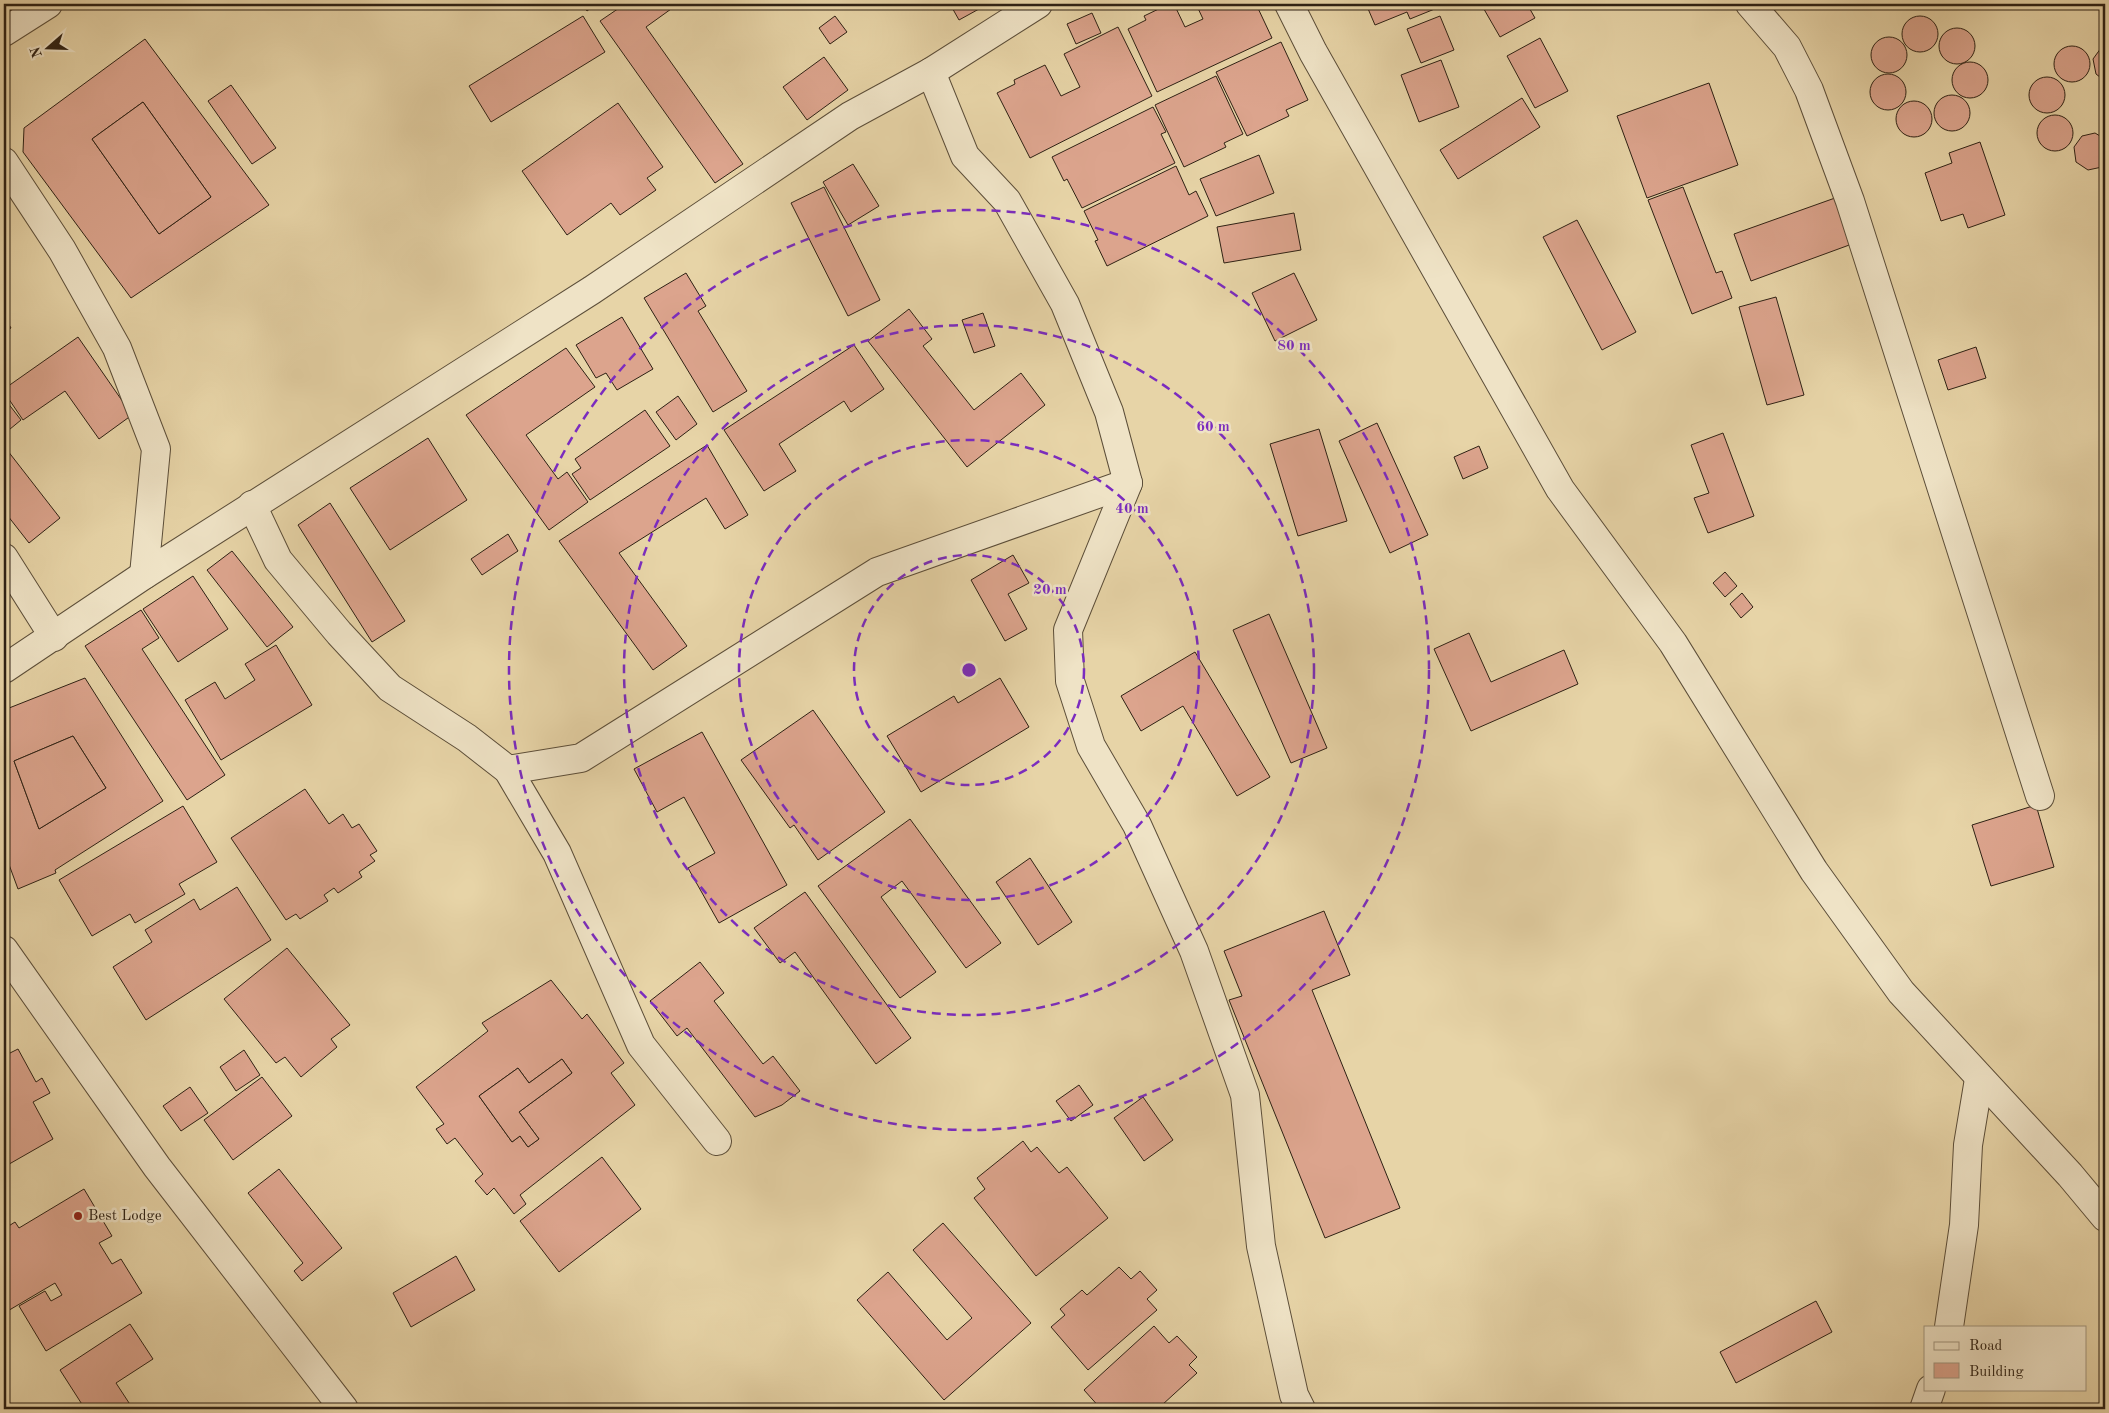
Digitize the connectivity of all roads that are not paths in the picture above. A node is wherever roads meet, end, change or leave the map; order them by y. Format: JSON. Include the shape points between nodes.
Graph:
{"nodes":[{"id":1,"x":48,"y":4,"type":"edge"},
{"id":2,"x":1038,"y":4,"type":"edge"},
{"id":3,"x":1289,"y":4,"type":"edge"},
{"id":4,"x":1750,"y":4,"type":"edge"},
{"id":5,"x":4,"y":32,"type":"edge"},
{"id":6,"x":931,"y":72,"type":"junction"},
{"id":7,"x":4,"y":162,"type":"edge"},
{"id":8,"x":1128,"y":483,"type":"junction"},
{"id":9,"x":252,"y":505,"type":"junction"},
{"id":10,"x":4,"y":558,"type":"edge"},
{"id":11,"x":144,"y":575,"type":"junction"},
{"id":12,"x":54,"y":637,"type":"junction"},
{"id":13,"x":4,"y":670,"type":"edge"},
{"id":14,"x":508,"y":770,"type":"junction"},
{"id":15,"x":2040,"y":796,"type":"dead end"},
{"id":16,"x":4,"y":950,"type":"edge"},
{"id":17,"x":1980,"y":1079,"type":"junction"},
{"id":18,"x":717,"y":1141,"type":"dead end"},
{"id":19,"x":2105,"y":1217,"type":"edge"},
{"id":20,"x":1949,"y":1326,"type":"edge"},
{"id":21,"x":1931,"y":1390,"type":"edge"},
{"id":22,"x":344,"y":1409,"type":"edge"},
{"id":23,"x":1301,"y":1409,"type":"edge"},
{"id":24,"x":1924,"y":1409,"type":"edge"}],
"edges":[{"from":1,"to":5,"type":"street"},
{"from":2,"to":6,"type":"street"},
{"from":3,"to":17,"type":"street","via":[[1560,489],[1672,643],[1814,871],[1901,992]]},
{"from":4,"to":15,"type":"street","via":[[1787,47],[1809,90],[1850,201]]},
{"from":6,"to":8,"type":"street","via":[[965,156],[1007,201],[1066,304],[1109,412]]},
{"from":6,"to":9,"type":"street","via":[[850,116],[592,290]]},
{"from":7,"to":11,"type":"street","via":[[62,250],[117,348],[156,449]]},
{"from":8,"to":14,"type":"street","via":[[877,572],[581,758]]},
{"from":8,"to":23,"type":"street","via":[[1068,630],[1070,681],[1092,746],[1137,825],[1194,951],[1245,1095],[1261,1246],[1294,1395]]},
{"from":9,"to":11,"type":"street"},
{"from":9,"to":14,"type":"street","via":[[278,560],[390,688],[467,738]]},
{"from":10,"to":12,"type":"street"},
{"from":11,"to":12,"type":"street"},
{"from":12,"to":13,"type":"street"},
{"from":14,"to":18,"type":"street","via":[[557,853],[641,1045]]},
{"from":16,"to":22,"type":"street","via":[[157,1167]]},
{"from":17,"to":19,"type":"street"},
{"from":17,"to":20,"type":"street","via":[[1968,1145],[1964,1225]]},
{"from":21,"to":24,"type":"street"}]}
